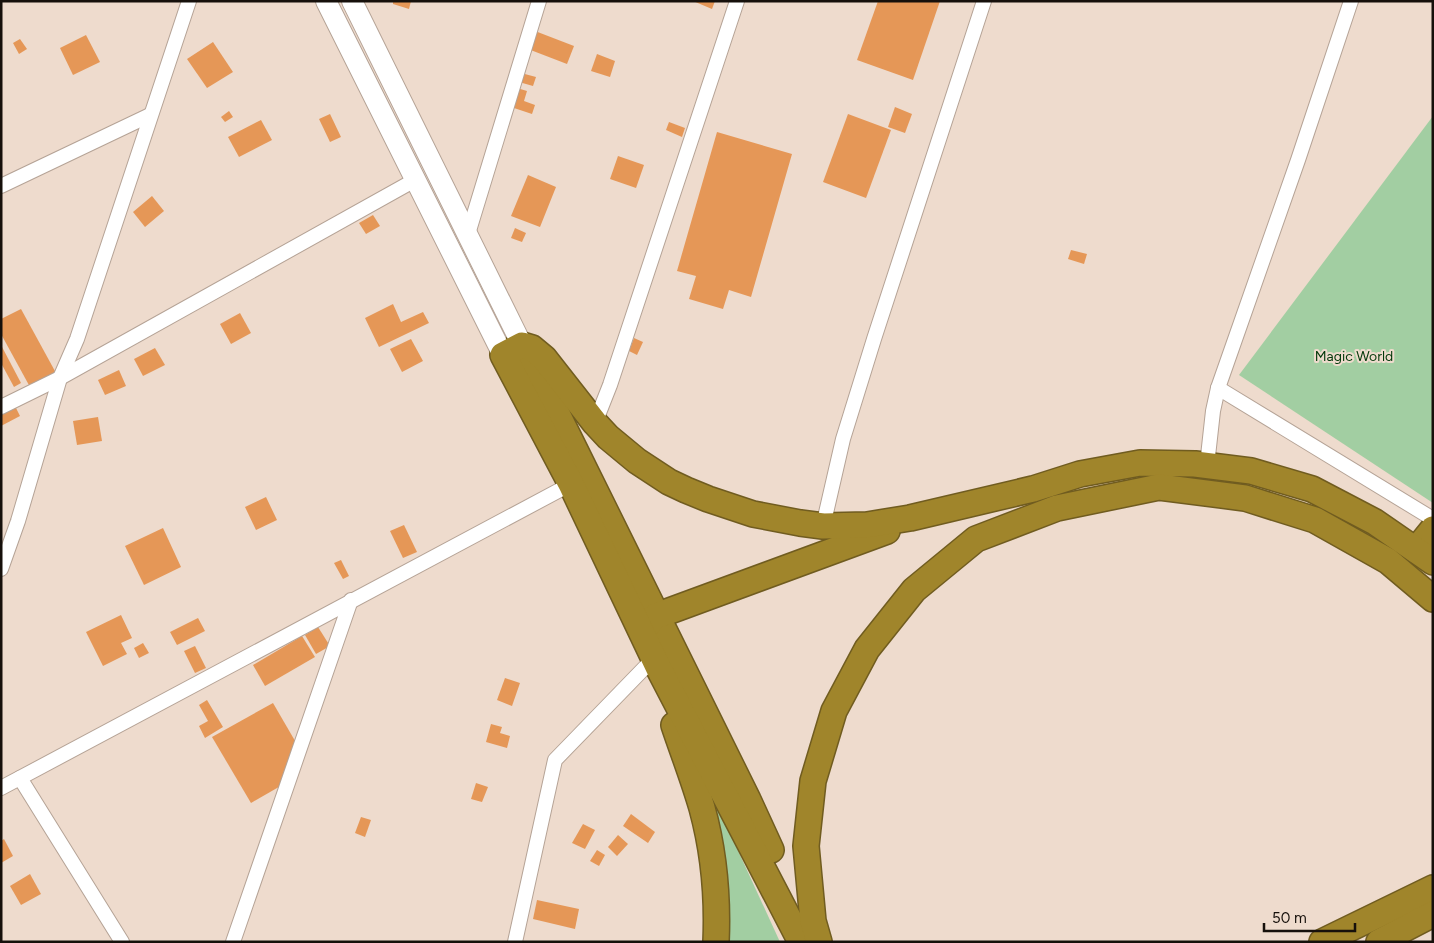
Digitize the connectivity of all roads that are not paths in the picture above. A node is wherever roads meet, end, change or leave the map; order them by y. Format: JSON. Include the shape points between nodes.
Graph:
{"nodes":[{"id":1,"x":188,"y":1,"type":"edge"},
{"id":2,"x":326,"y":1,"type":"edge"},
{"id":3,"x":539,"y":1,"type":"edge"},
{"id":4,"x":738,"y":1,"type":"edge"},
{"id":5,"x":984,"y":1,"type":"edge"},
{"id":6,"x":1351,"y":1,"type":"edge"},
{"id":7,"x":356,"y":5,"type":"edge"},
{"id":8,"x":150,"y":116,"type":"junction"},
{"id":9,"x":415,"y":180,"type":"junction"},
{"id":10,"x":1,"y":186,"type":"edge"},
{"id":11,"x":468,"y":234,"type":"junction"},
{"id":12,"x":512,"y":350,"type":"junction"},
{"id":13,"x":60,"y":378,"type":"junction"},
{"id":14,"x":1218,"y":388,"type":"junction"},
{"id":15,"x":1,"y":407,"type":"edge"},
{"id":16,"x":595,"y":423,"type":"junction"},
{"id":17,"x":1207,"y":465,"type":"junction"},
{"id":18,"x":571,"y":484,"type":"junction"},
{"id":19,"x":946,"y":509,"type":"junction"},
{"id":20,"x":1433,"y":519,"type":"edge"},
{"id":21,"x":823,"y":526,"type":"junction"},
{"id":22,"x":1433,"y":529,"type":"edge"},
{"id":23,"x":1424,"y":556,"type":"edge"},
{"id":24,"x":1,"y":569,"type":"edge"},
{"id":25,"x":1433,"y":599,"type":"edge"},
{"id":26,"x":351,"y":600,"type":"junction"},
{"id":27,"x":656,"y":616,"type":"junction"},
{"id":28,"x":652,"y":655,"type":"junction"},
{"id":29,"x":20,"y":778,"type":"junction"},
{"id":30,"x":1,"y":788,"type":"edge"},
{"id":31,"x":1433,"y":868,"type":"edge"},
{"id":32,"x":1422,"y":893,"type":"edge"},
{"id":33,"x":784,"y":909,"type":"junction"},
{"id":34,"x":1433,"y":914,"type":"edge"},
{"id":35,"x":122,"y":942,"type":"edge"},
{"id":36,"x":233,"y":942,"type":"edge"},
{"id":37,"x":515,"y":942,"type":"edge"},
{"id":38,"x":716,"y":942,"type":"edge"},
{"id":39,"x":801,"y":942,"type":"edge"},
{"id":40,"x":819,"y":942,"type":"edge"},
{"id":41,"x":1322,"y":942,"type":"edge"},
{"id":42,"x":1379,"y":942,"type":"edge"}],
"edges":[{"from":1,"to":8,"type":"street"},
{"from":2,"to":9,"type":"main road"},
{"from":3,"to":11,"type":"street"},
{"from":4,"to":16,"type":"street"},
{"from":5,"to":21,"type":"street","via":[[843,439]]},
{"from":6,"to":14,"type":"street"},
{"from":7,"to":11,"type":"main road"},
{"from":8,"to":10,"type":"street"},
{"from":8,"to":13,"type":"street","via":[[77,338]]},
{"from":9,"to":12,"type":"main road"},
{"from":9,"to":13,"type":"street"},
{"from":11,"to":12,"type":"main road"},
{"from":12,"to":16,"type":"highway","via":[[532,348],[550,364]]},
{"from":12,"to":18,"type":"highway"},
{"from":12,"to":27,"type":"highway"},
{"from":13,"to":15,"type":"street"},
{"from":13,"to":24,"type":"street"},
{"from":14,"to":17,"type":"street"},
{"from":14,"to":20,"type":"street"},
{"from":16,"to":21,"type":"highway","via":[[637,461],[686,490],[753,514]]},
{"from":17,"to":19,"type":"highway","via":[[1140,463],[1080,474],[1033,489]]},
{"from":17,"to":23,"type":"highway","via":[[1250,471],[1312,489],[1375,522]]},
{"from":18,"to":26,"type":"street"},
{"from":18,"to":28,"type":"highway"},
{"from":19,"to":21,"type":"highway","via":[[882,523]]},
{"from":19,"to":27,"type":"highway"},
{"from":22,"to":23,"type":"highway"},
{"from":25,"to":40,"type":"highway","via":[[1388,561],[1315,520],[1245,498],[1159,487],[1057,508],[976,539],[914,590],[867,649],[834,711],[814,781],[806,846],[813,921]]},
{"from":26,"to":29,"type":"street"},
{"from":26,"to":36,"type":"street"},
{"from":27,"to":28,"type":"highway","via":[[644,631]]},
{"from":27,"to":33,"type":"highway","via":[[778,865]]},
{"from":28,"to":33,"type":"highway"},
{"from":28,"to":37,"type":"street","via":[[555,760]]},
{"from":28,"to":38,"type":"highway","via":[[707,828],[716,894]]},
{"from":29,"to":30,"type":"street"},
{"from":29,"to":35,"type":"street"},
{"from":31,"to":32,"type":"highway"},
{"from":32,"to":41,"type":"highway"},
{"from":33,"to":39,"type":"highway"},
{"from":34,"to":42,"type":"highway"}]}
